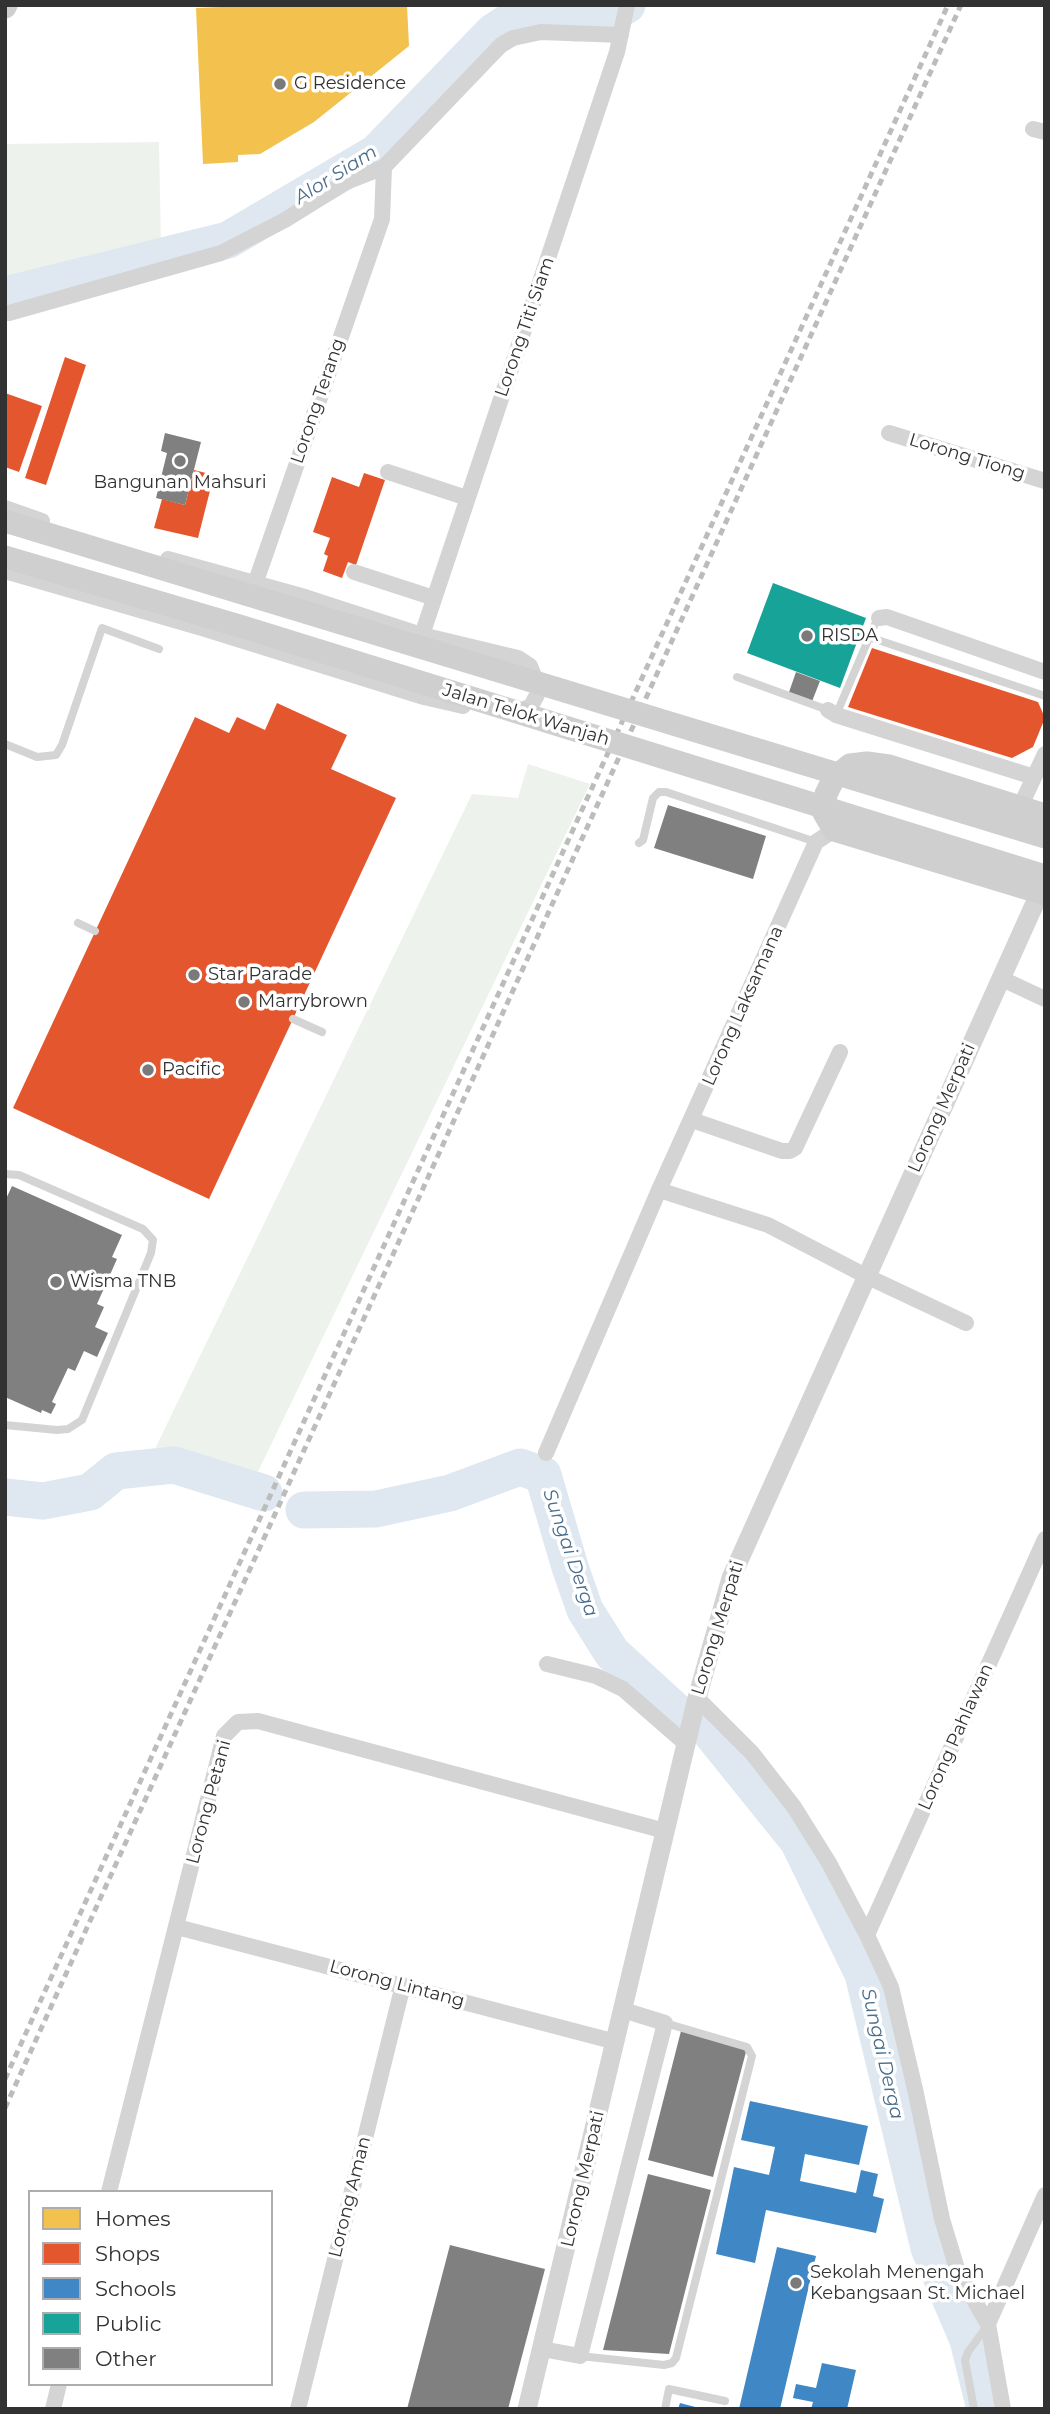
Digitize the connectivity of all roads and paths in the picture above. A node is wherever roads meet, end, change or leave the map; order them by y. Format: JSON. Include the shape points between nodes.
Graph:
{"nodes":[{"id":1,"x":626,"y":12,"type":"edge"},
{"id":2,"x":621,"y":35,"type":"junction"},
{"id":3,"x":384,"y":167,"type":"junction"},
{"id":4,"x":9,"y":313,"type":"dead end"},
{"id":5,"x":889,"y":433,"type":"dead end"},
{"id":6,"x":387,"y":472,"type":"dead end"},
{"id":7,"x":1045,"y":481,"type":"edge"},
{"id":8,"x":467,"y":498,"type":"junction"},
{"id":9,"x":5,"y":508,"type":"edge"},
{"id":10,"x":5,"y":521,"type":"edge"},
{"id":11,"x":5,"y":557,"type":"edge"},
{"id":12,"x":5,"y":571,"type":"edge"},
{"id":13,"x":354,"y":572,"type":"dead end"},
{"id":14,"x":255,"y":584,"type":"junction"},
{"id":15,"x":434,"y":598,"type":"junction"},
{"id":16,"x":879,"y":618,"type":"joint"},
{"id":17,"x":422,"y":635,"type":"junction"},
{"id":18,"x":869,"y":637,"type":"junction"},
{"id":19,"x":159,"y":649,"type":"dead end"},
{"id":20,"x":1045,"y":673,"type":"edge"},
{"id":21,"x":737,"y":677,"type":"dead end"},
{"id":22,"x":1045,"y":696,"type":"edge"},
{"id":23,"x":832,"y":712,"type":"junction"},
{"id":24,"x":5,"y":744,"type":"edge"},
{"id":25,"x":1045,"y":754,"type":"edge"},
{"id":26,"x":1034,"y":777,"type":"junction"},
{"id":27,"x":1020,"y":807,"type":"junction"},
{"id":28,"x":1045,"y":815,"type":"edge"},
{"id":29,"x":825,"y":836,"type":"junction"},
{"id":30,"x":1045,"y":837,"type":"edge"},
{"id":31,"x":639,"y":844,"type":"dead end"},
{"id":32,"x":1043,"y":888,"type":"edge"},
{"id":33,"x":78,"y":923,"type":"dead end"},
{"id":34,"x":95,"y":931,"type":"dead end"},
{"id":35,"x":1000,"y":978,"type":"junction"},
{"id":36,"x":1045,"y":999,"type":"edge"},
{"id":37,"x":293,"y":1019,"type":"dead end"},
{"id":38,"x":322,"y":1032,"type":"dead end"},
{"id":39,"x":840,"y":1052,"type":"dead end"},
{"id":40,"x":692,"y":1120,"type":"junction"},
{"id":41,"x":5,"y":1174,"type":"edge"},
{"id":42,"x":659,"y":1189,"type":"junction"},
{"id":43,"x":866,"y":1276,"type":"junction"},
{"id":44,"x":966,"y":1323,"type":"dead end"},
{"id":45,"x":5,"y":1425,"type":"edge"},
{"id":46,"x":545,"y":1452,"type":"dead end"},
{"id":47,"x":1045,"y":1539,"type":"edge"},
{"id":48,"x":547,"y":1664,"type":"dead end"},
{"id":49,"x":697,"y":1698,"type":"junction"},
{"id":50,"x":686,"y":1744,"type":"junction"},
{"id":51,"x":665,"y":1831,"type":"junction"},
{"id":52,"x":177,"y":1927,"type":"junction"},
{"id":53,"x":867,"y":1935,"type":"junction"},
{"id":54,"x":403,"y":1985,"type":"junction"},
{"id":55,"x":623,"y":2010,"type":"junction"},
{"id":56,"x":665,"y":2023,"type":"junction"},
{"id":57,"x":616,"y":2042,"type":"junction"},
{"id":58,"x":110,"y":2190,"type":"edge"},
{"id":59,"x":1045,"y":2195,"type":"edge"},
{"id":60,"x":985,"y":2330,"type":"junction"},
{"id":61,"x":542,"y":2349,"type":"junction"},
{"id":62,"x":580,"y":2356,"type":"junction"},
{"id":63,"x":59,"y":2386,"type":"edge"},
{"id":64,"x":725,"y":2401,"type":"dead end"},
{"id":65,"x":53,"y":2409,"type":"edge"},
{"id":66,"x":298,"y":2409,"type":"edge"},
{"id":67,"x":527,"y":2409,"type":"edge"},
{"id":68,"x":665,"y":2409,"type":"edge"},
{"id":69,"x":974,"y":2409,"type":"edge"},
{"id":70,"x":1003,"y":2409,"type":"edge"}],
"edges":[{"from":1,"to":2,"type":"street","name":"Lorong Titi Siam"},
{"from":2,"to":3,"type":"street","via":[[541,32],[513,38],[501,45]]},
{"from":2,"to":8,"type":"street","name":"Lorong Titi Siam"},
{"from":3,"to":4,"type":"street","via":[[346,182],[221,253]]},
{"from":3,"to":14,"type":"street","name":"Lorong Terang","via":[[382,219]]},
{"from":5,"to":7,"type":"street","name":"Lorong Tiong"},
{"from":6,"to":8,"type":"street"},
{"from":8,"to":15,"type":"street","name":"Lorong Titi Siam"},
{"from":9,"to":14,"type":"street"},
{"from":10,"to":30,"type":"main road","name":"Jalan Telok Wanjah","bridge":true},
{"from":11,"to":32,"type":"main road","name":"Jalan Telok Wanjah","bridge":true,"via":[[243,627]]},
{"from":12,"to":17,"type":"street","via":[[424,696],[509,716],[531,706],[538,686],[530,666],[518,658]]},
{"from":13,"to":15,"type":"street"},
{"from":14,"to":17,"type":"street"},
{"from":15,"to":17,"type":"street","name":"Lorong Titi Siam"},
{"from":16,"to":18,"type":"lane"},
{"from":16,"to":20,"type":"street"},
{"from":18,"to":22,"type":"lane"},
{"from":18,"to":23,"type":"lane"},
{"from":19,"to":24,"type":"lane","via":[[102,628],[56,755],[37,757]]},
{"from":21,"to":23,"type":"lane"},
{"from":23,"to":26,"type":"street"},
{"from":25,"to":26,"type":"street"},
{"from":26,"to":27,"type":"street"},
{"from":27,"to":28,"type":"main road"},
{"from":27,"to":29,"type":"main road","via":[[889,766],[850,765],[834,778],[826,794]]},
{"from":29,"to":31,"type":"lane","via":[[659,792]]},
{"from":29,"to":32,"type":"main road"},
{"from":29,"to":40,"type":"street","name":"Lorong Laksamana"},
{"from":32,"to":35,"type":"street","name":"Lorong Merpati"},
{"from":33,"to":34,"type":"lane"},
{"from":35,"to":36,"type":"street"},
{"from":35,"to":43,"type":"street","name":"Lorong Merpati"},
{"from":37,"to":38,"type":"lane"},
{"from":39,"to":40,"type":"street","via":[[790,1151]]},
{"from":40,"to":42,"type":"street","name":"Lorong Laksamana"},
{"from":41,"to":45,"type":"lane","via":[[19,1175],[144,1228],[153,1240],[82,1420],[57,1430]]},
{"from":42,"to":43,"type":"street","via":[[768,1225]]},
{"from":42,"to":46,"type":"street","name":"Lorong Laksamana"},
{"from":43,"to":44,"type":"street"},
{"from":43,"to":49,"type":"street","name":"Lorong Merpati","via":[[731,1578]]},
{"from":47,"to":53,"type":"street","name":"Lorong Pahlawan"},
{"from":48,"to":50,"type":"street","via":[[596,1676],[623,1689]]},
{"from":49,"to":50,"type":"street","name":"Lorong Merpati"},
{"from":49,"to":53,"type":"street","via":[[751,1753],[794,1807]]},
{"from":50,"to":51,"type":"street","name":"Lorong Merpati"},
{"from":51,"to":52,"type":"street","name":"Lorong Petani","via":[[258,1721],[238,1722],[224,1736]]},
{"from":51,"to":55,"type":"street","name":"Lorong Merpati"},
{"from":52,"to":54,"type":"street","name":"Lorong Lintang"},
{"from":52,"to":58,"type":"street","name":"Lorong Petani"},
{"from":53,"to":60,"type":"street","via":[[891,1987],[942,2219],[958,2272]]},
{"from":54,"to":57,"type":"street","name":"Lorong Lintang"},
{"from":54,"to":66,"type":"street","name":"Lorong Aman"},
{"from":55,"to":56,"type":"street"},
{"from":55,"to":57,"type":"street","name":"Lorong Merpati"},
{"from":56,"to":62,"type":"street"},
{"from":56,"to":62,"type":"lane","via":[[747,2046],[751,2056],[676,2358],[664,2365]]},
{"from":57,"to":61,"type":"street","name":"Lorong Merpati"},
{"from":59,"to":60,"type":"street"},
{"from":60,"to":69,"type":"lane","via":[[965,2360]]},
{"from":60,"to":70,"type":"street"},
{"from":61,"to":62,"type":"street"},
{"from":61,"to":67,"type":"street","name":"Lorong Merpati"},
{"from":63,"to":65,"type":"street"},
{"from":64,"to":68,"type":"lane","via":[[669,2389]]}]}
